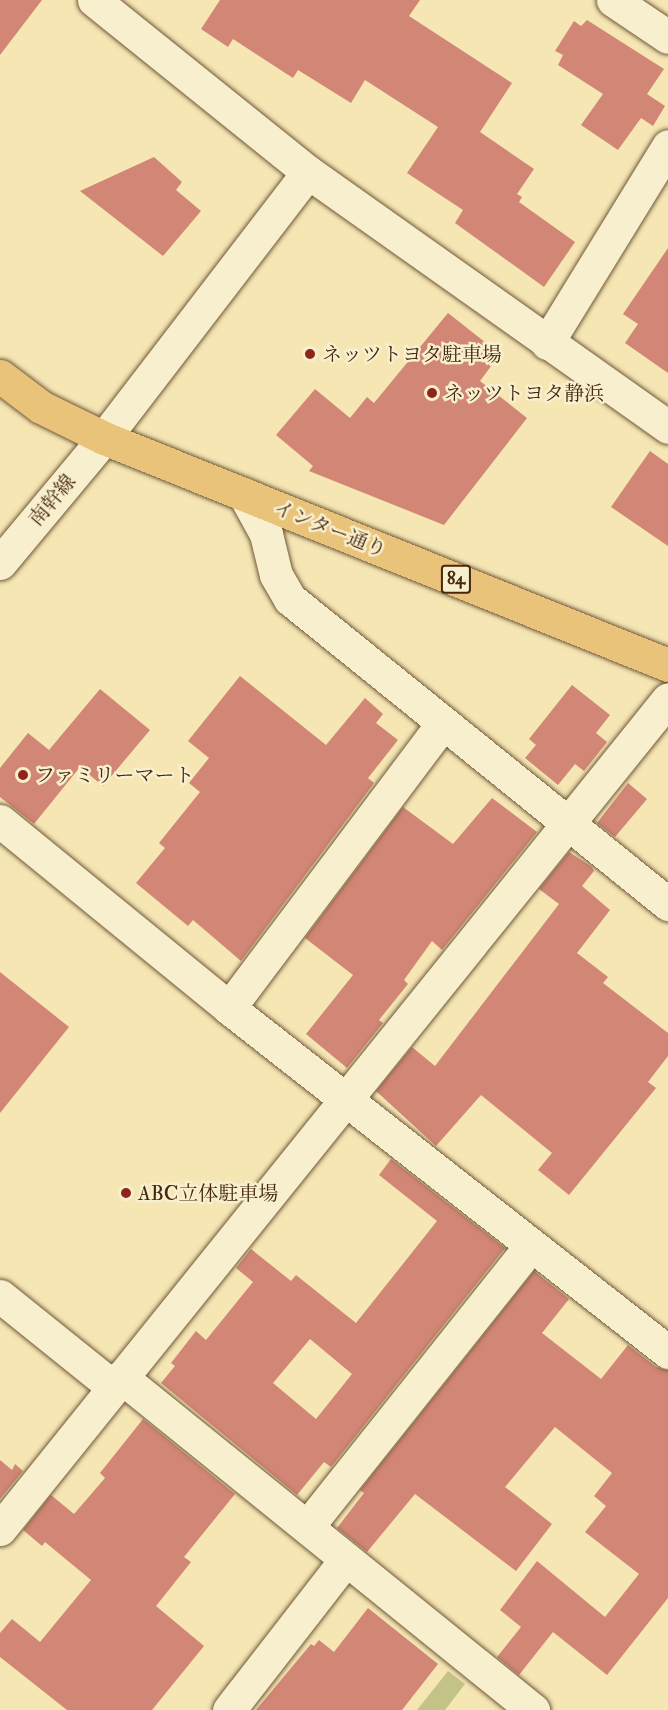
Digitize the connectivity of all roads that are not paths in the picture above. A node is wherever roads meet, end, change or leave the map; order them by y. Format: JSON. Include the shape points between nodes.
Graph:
{"nodes":[{"id":1,"x":94,"y":0,"type":"edge"},
{"id":2,"x":613,"y":0,"type":"edge"},
{"id":3,"x":668,"y":37,"type":"edge"},
{"id":4,"x":668,"y":146,"type":"edge"},
{"id":5,"x":308,"y":172,"type":"junction"},
{"id":6,"x":547,"y":343,"type":"junction"},
{"id":7,"x":0,"y":376,"type":"edge"},
{"id":8,"x":668,"y":427,"type":"edge"},
{"id":9,"x":104,"y":438,"type":"junction"},
{"id":10,"x":244,"y":494,"type":"junction"},
{"id":11,"x":0,"y":563,"type":"edge"},
{"id":12,"x":668,"y":665,"type":"edge"},
{"id":13,"x":668,"y":699,"type":"edge"},
{"id":14,"x":442,"y":724,"type":"junction"},
{"id":15,"x":0,"y":821,"type":"edge"},
{"id":16,"x":567,"y":824,"type":"junction"},
{"id":17,"x":668,"y":904,"type":"edge"},
{"id":18,"x":229,"y":1008,"type":"junction"},
{"id":19,"x":346,"y":1100,"type":"junction"},
{"id":20,"x":531,"y":1245,"type":"junction"},
{"id":21,"x":0,"y":1296,"type":"edge"},
{"id":22,"x":668,"y":1352,"type":"edge"},
{"id":23,"x":117,"y":1382,"type":"junction"},
{"id":24,"x":306,"y":1527,"type":"junction"},
{"id":25,"x":0,"y":1529,"type":"edge"},
{"id":26,"x":346,"y":1559,"type":"junction"},
{"id":27,"x":229,"y":1710,"type":"edge"},
{"id":28,"x":533,"y":1710,"type":"edge"}],
"edges":[{"from":1,"to":5,"type":"street"},
{"from":2,"to":3,"type":"street"},
{"from":4,"to":6,"type":"street"},
{"from":5,"to":6,"type":"street"},
{"from":5,"to":9,"type":"street","name":"南幹線"},
{"from":6,"to":8,"type":"street"},
{"from":7,"to":9,"type":"main road","name":"インター通り","number":"84","via":[[41,407]]},
{"from":9,"to":10,"type":"main road","name":"インター通り","number":"84"},
{"from":9,"to":11,"type":"street","name":"南幹線"},
{"from":10,"to":12,"type":"main road","name":"インター通り","number":"84"},
{"from":10,"to":14,"type":"street","via":[[266,534],[276,575],[290,600]]},
{"from":13,"to":16,"type":"street"},
{"from":14,"to":16,"type":"street"},
{"from":14,"to":18,"type":"street"},
{"from":15,"to":18,"type":"street"},
{"from":16,"to":17,"type":"street"},
{"from":16,"to":19,"type":"street"},
{"from":18,"to":19,"type":"street"},
{"from":19,"to":20,"type":"street"},
{"from":19,"to":23,"type":"street"},
{"from":20,"to":22,"type":"street"},
{"from":20,"to":24,"type":"street"},
{"from":21,"to":23,"type":"street"},
{"from":23,"to":24,"type":"street"},
{"from":23,"to":25,"type":"street"},
{"from":24,"to":26,"type":"street"},
{"from":26,"to":27,"type":"street"},
{"from":26,"to":28,"type":"street"}]}
